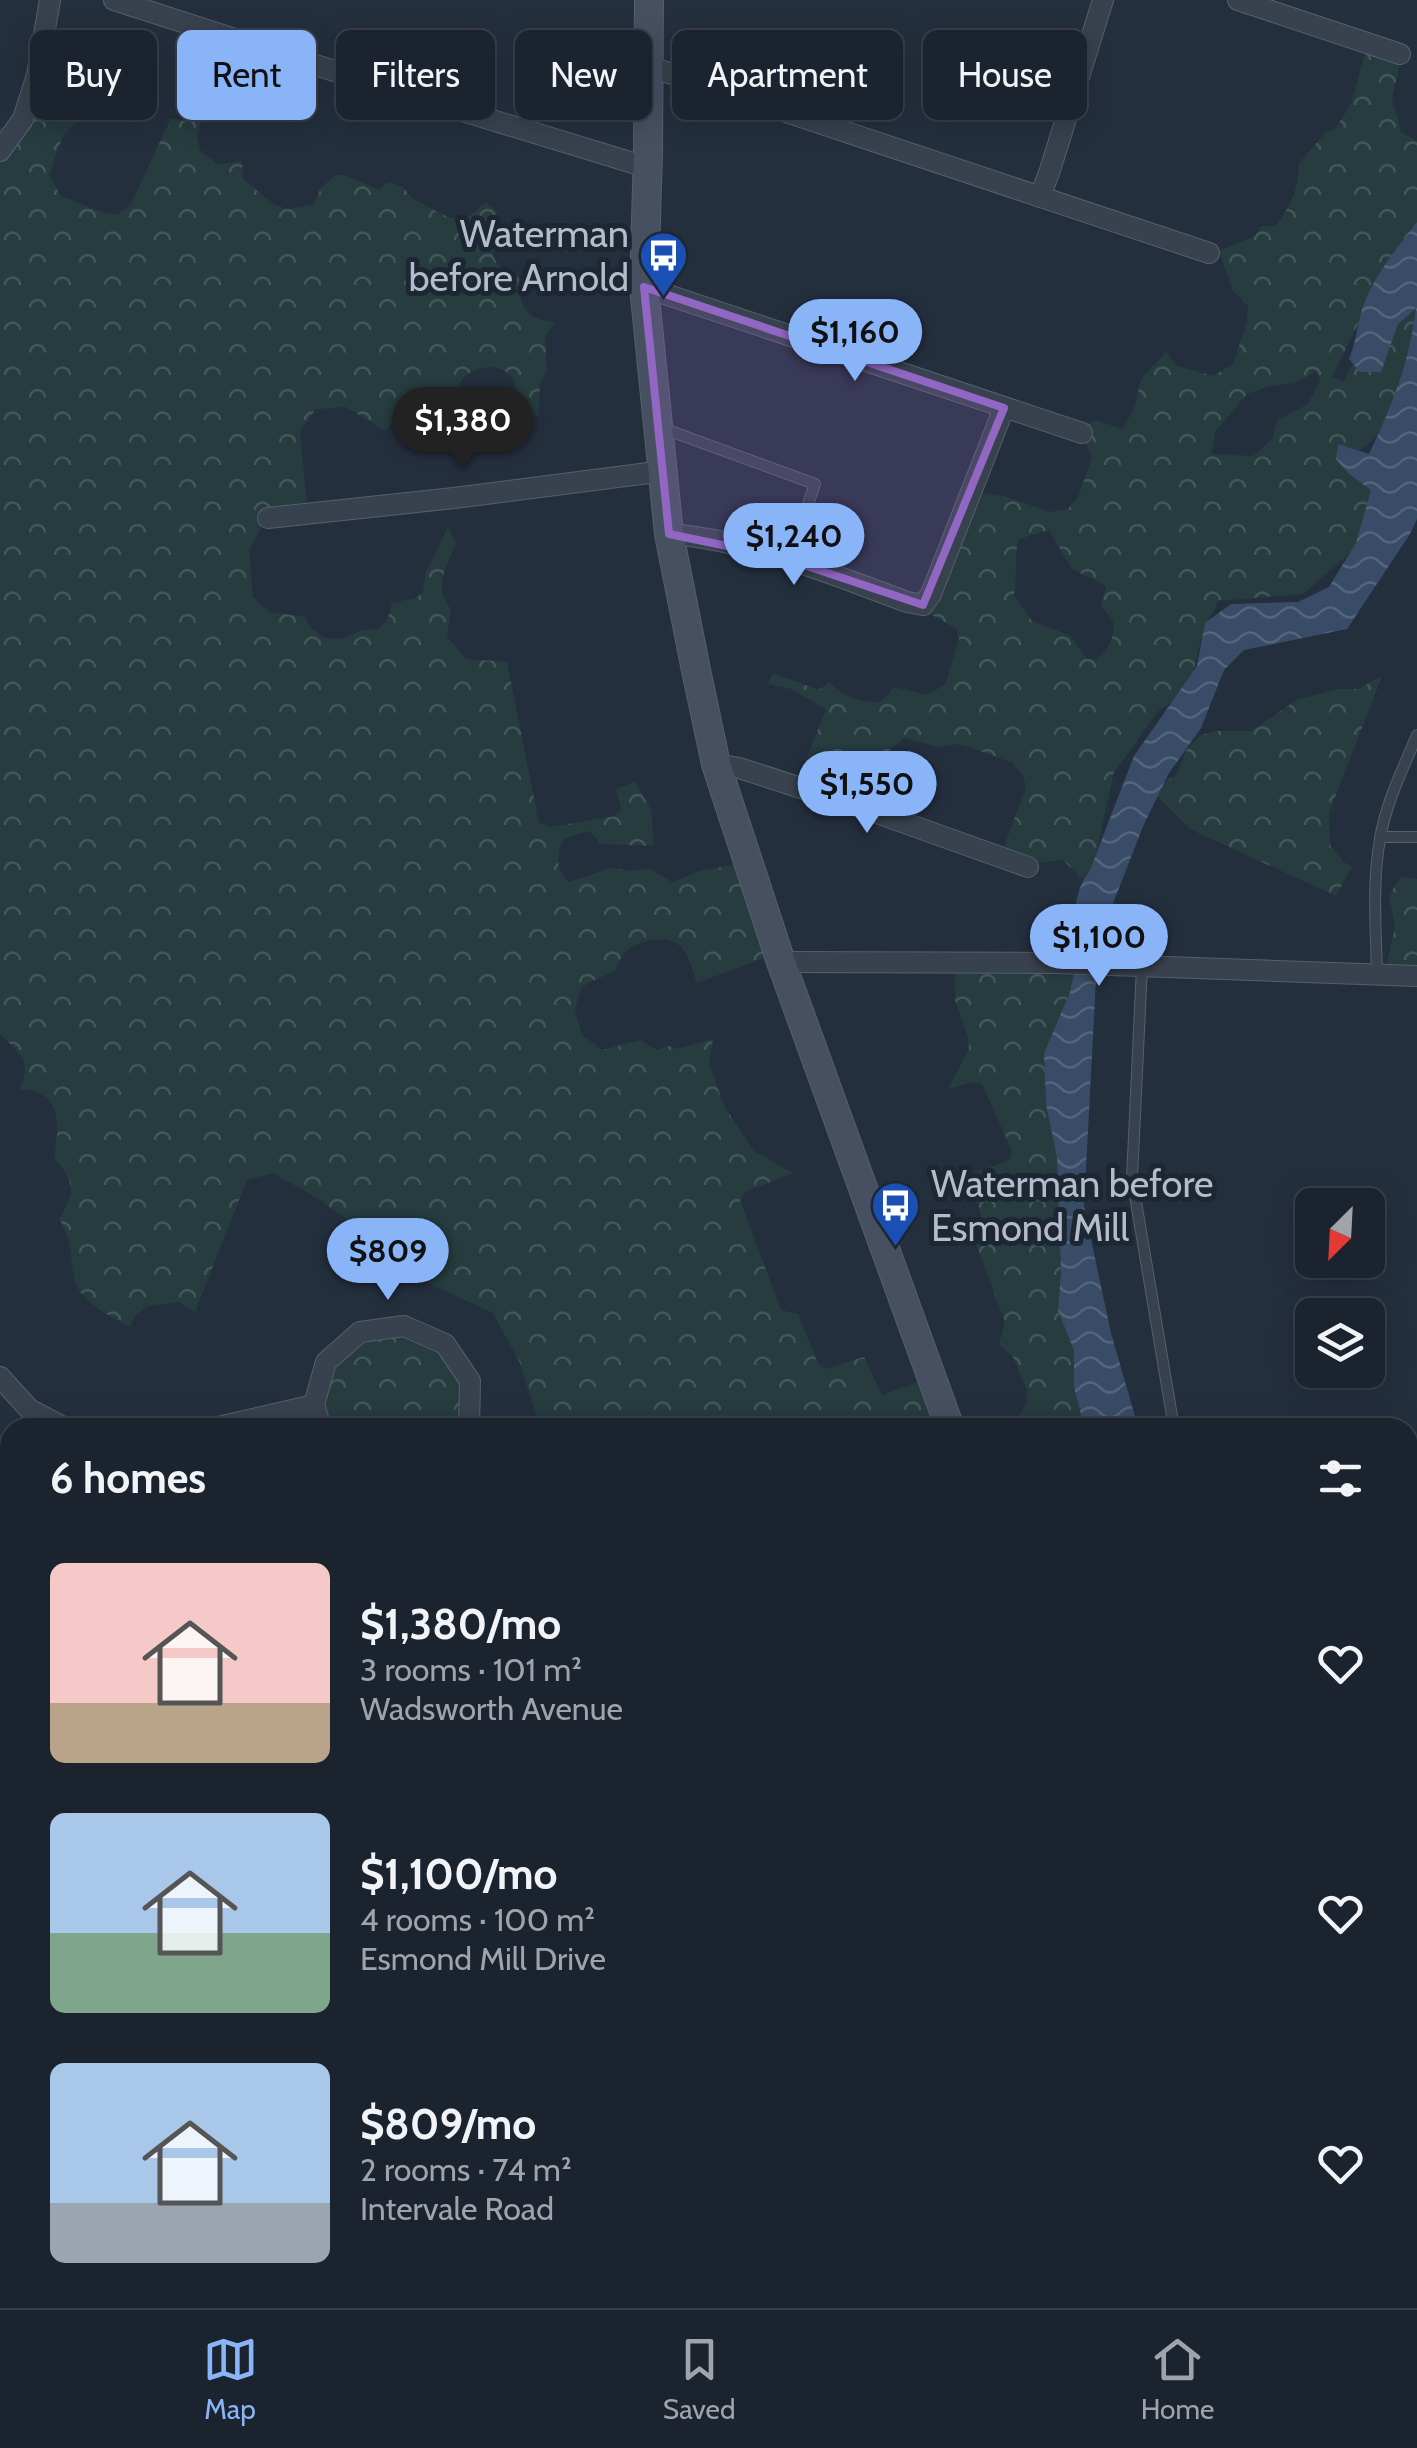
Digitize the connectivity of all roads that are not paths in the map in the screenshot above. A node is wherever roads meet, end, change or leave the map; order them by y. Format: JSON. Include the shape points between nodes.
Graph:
{"nodes":[{"id":1,"x":50,"y":0,"type":"edge"},
{"id":2,"x":114,"y":0,"type":"edge"},
{"id":3,"x":649,"y":0,"type":"edge"},
{"id":4,"x":1103,"y":0,"type":"edge"},
{"id":5,"x":1238,"y":0,"type":"edge"},
{"id":6,"x":171,"y":9,"type":"edge"},
{"id":7,"x":649,"y":30,"type":"edge"},
{"id":8,"x":1400,"y":54,"type":"dead end"},
{"id":9,"x":652,"y":67,"type":"edge"},
{"id":10,"x":648,"y":120,"type":"edge"},
{"id":11,"x":0,"y":151,"type":"edge"},
{"id":12,"x":646,"y":166,"type":"junction"},
{"id":13,"x":1040,"y":197,"type":"junction"},
{"id":14,"x":1210,"y":253,"type":"dead end"},
{"id":15,"x":644,"y":287,"type":"junction"},
{"id":16,"x":1004,"y":408,"type":"junction"},
{"id":17,"x":659,"y":426,"type":"junction"},
{"id":18,"x":1082,"y":433,"type":"dead end"},
{"id":19,"x":664,"y":471,"type":"junction"},
{"id":20,"x":268,"y":518,"type":"dead end"},
{"id":21,"x":669,"y":534,"type":"junction"},
{"id":22,"x":788,"y":560,"type":"junction"},
{"id":23,"x":1417,"y":734,"type":"edge"},
{"id":24,"x":716,"y":764,"type":"junction"},
{"id":25,"x":1380,"y":837,"type":"junction"},
{"id":26,"x":1417,"y":838,"type":"edge"},
{"id":27,"x":1028,"y":867,"type":"dead end"},
{"id":28,"x":781,"y":962,"type":"junction"},
{"id":29,"x":1142,"y":966,"type":"junction"},
{"id":30,"x":1377,"y":975,"type":"junction"},
{"id":31,"x":1417,"y":976,"type":"edge"},
{"id":32,"x":0,"y":1377,"type":"edge"},
{"id":33,"x":314,"y":1404,"type":"junction"},
{"id":34,"x":45,"y":1418,"type":"edge"},
{"id":35,"x":256,"y":1418,"type":"edge"},
{"id":36,"x":318,"y":1418,"type":"edge"},
{"id":37,"x":470,"y":1418,"type":"edge"},
{"id":38,"x":946,"y":1418,"type":"edge"},
{"id":39,"x":1172,"y":1418,"type":"edge"}],
"edges":[{"from":1,"to":11,"type":"street","via":[[24,119]]},
{"from":2,"to":6,"type":"street"},
{"from":3,"to":7,"type":"main road"},
{"from":4,"to":13,"type":"street"},
{"from":5,"to":8,"type":"street"},
{"from":6,"to":12,"type":"street","via":[[381,86]]},
{"from":9,"to":13,"type":"street"},
{"from":10,"to":12,"type":"main road"},
{"from":12,"to":15,"type":"main road"},
{"from":13,"to":14,"type":"street"},
{"from":15,"to":16,"type":"street"},
{"from":15,"to":17,"type":"main road"},
{"from":16,"to":18,"type":"street"},
{"from":16,"to":22,"type":"street","via":[[923,605]]},
{"from":17,"to":19,"type":"main road"},
{"from":17,"to":22,"type":"lane","via":[[815,484]]},
{"from":19,"to":20,"type":"street"},
{"from":19,"to":21,"type":"main road"},
{"from":21,"to":22,"type":"street"},
{"from":21,"to":24,"type":"main road"},
{"from":23,"to":25,"type":"lane"},
{"from":24,"to":27,"type":"street"},
{"from":24,"to":28,"type":"main road"},
{"from":25,"to":26,"type":"lane"},
{"from":25,"to":30,"type":"lane"},
{"from":28,"to":29,"type":"street"},
{"from":28,"to":38,"type":"main road"},
{"from":29,"to":30,"type":"street"},
{"from":29,"to":39,"type":"lane","via":[[1132,1178]]},
{"from":30,"to":31,"type":"street"},
{"from":32,"to":34,"type":"street"},
{"from":33,"to":35,"type":"street"},
{"from":33,"to":36,"type":"street"},
{"from":33,"to":37,"type":"street","via":[[326,1362],[360,1332],[404,1326],[445,1344],[470,1381]]}]}
